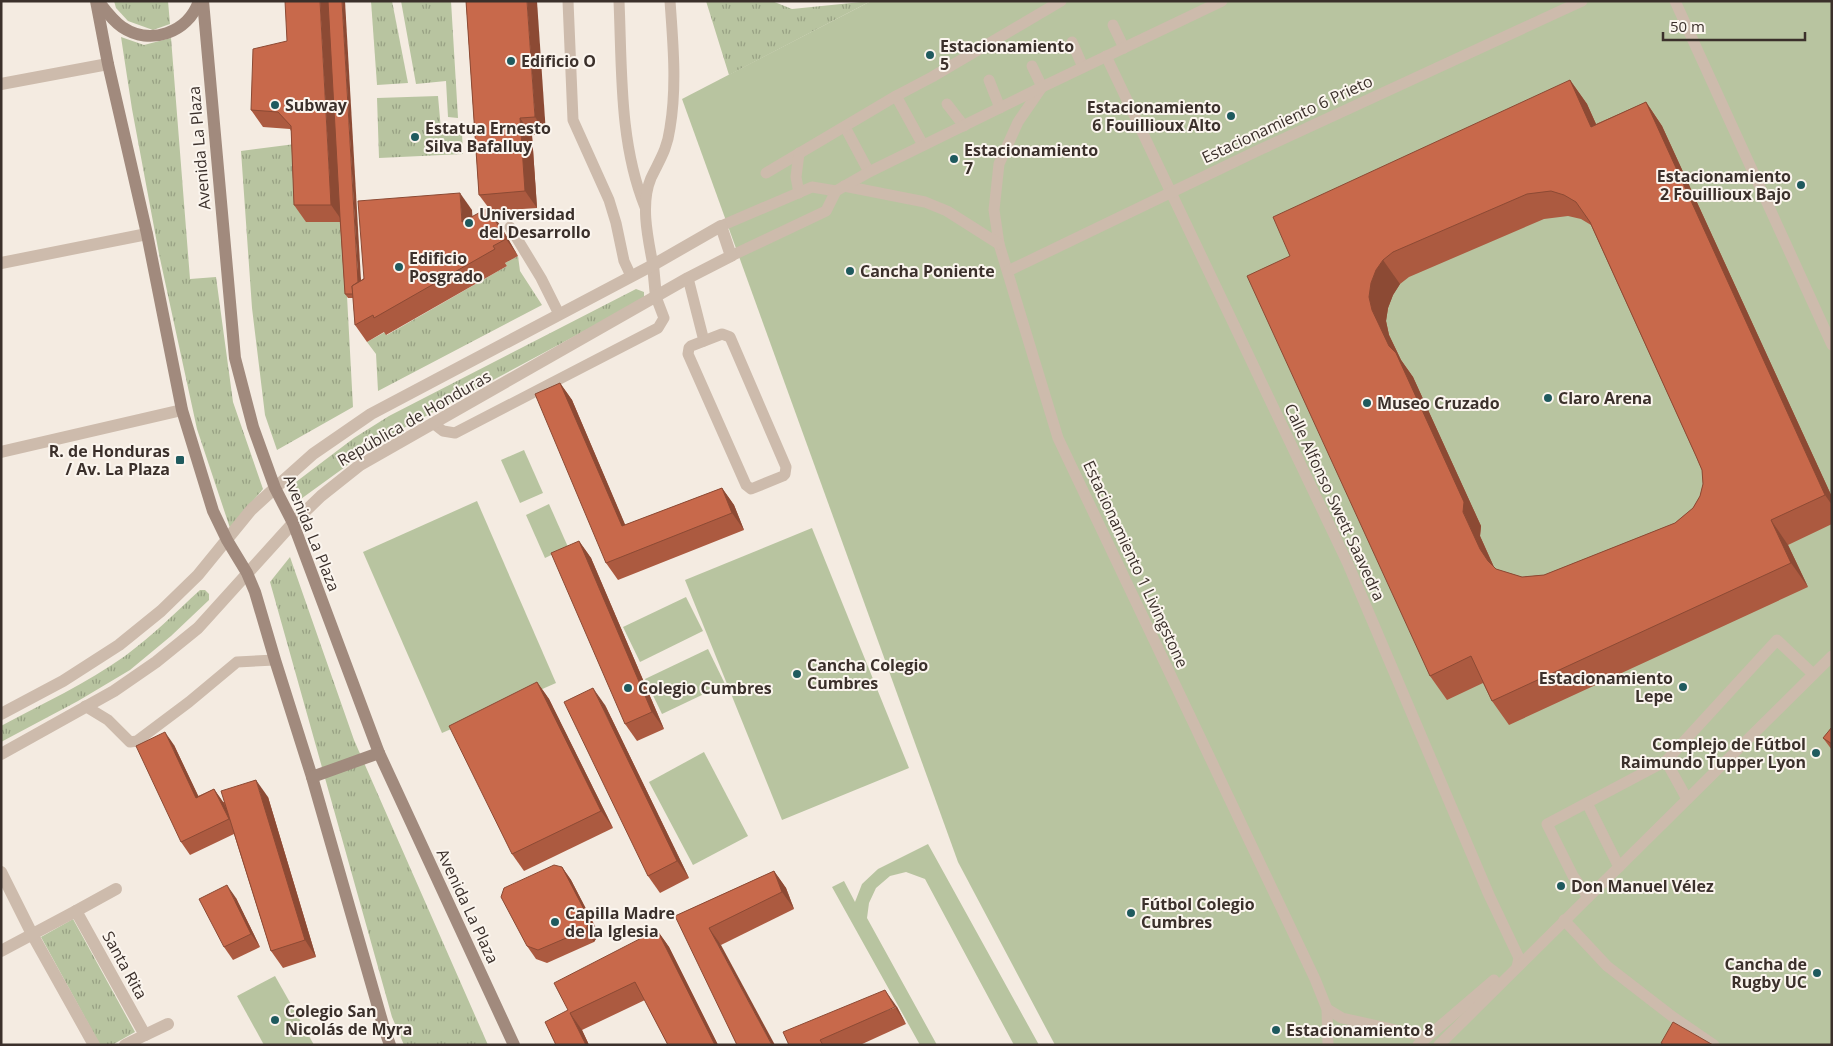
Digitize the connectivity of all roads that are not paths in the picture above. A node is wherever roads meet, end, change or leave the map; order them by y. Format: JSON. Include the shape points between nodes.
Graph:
{"nodes":[{"id":1,"x":97,"y":1,"type":"edge"},
{"id":2,"x":201,"y":1,"type":"edge"},
{"id":3,"x":568,"y":1,"type":"edge"},
{"id":4,"x":619,"y":1,"type":"edge"},
{"id":5,"x":670,"y":1,"type":"edge"},
{"id":6,"x":1061,"y":1,"type":"edge"},
{"id":7,"x":1222,"y":1,"type":"edge"},
{"id":8,"x":1582,"y":1,"type":"edge"},
{"id":9,"x":1674,"y":1,"type":"edge"},
{"id":10,"x":1113,"y":24,"type":"dead end"},
{"id":11,"x":1072,"y":42,"type":"dead end"},
{"id":12,"x":1124,"y":48,"type":"junction"},
{"id":13,"x":1106,"y":56,"type":"junction"},
{"id":14,"x":108,"y":64,"type":"junction"},
{"id":15,"x":1032,"y":66,"type":"dead end"},
{"id":16,"x":1083,"y":67,"type":"junction"},
{"id":17,"x":989,"y":80,"type":"dead end"},
{"id":18,"x":1,"y":84,"type":"edge"},
{"id":19,"x":1042,"y":87,"type":"junction"},
{"id":20,"x":896,"y":96,"type":"junction"},
{"id":21,"x":947,"y":104,"type":"dead end"},
{"id":22,"x":1000,"y":108,"type":"junction"},
{"id":23,"x":964,"y":126,"type":"junction"},
{"id":24,"x":845,"y":127,"type":"junction"},
{"id":25,"x":923,"y":145,"type":"junction"},
{"id":26,"x":799,"y":153,"type":"junction"},
{"id":27,"x":869,"y":172,"type":"junction"},
{"id":28,"x":766,"y":173,"type":"dead end"},
{"id":29,"x":840,"y":188,"type":"junction"},
{"id":30,"x":1171,"y":191,"type":"junction"},
{"id":31,"x":799,"y":193,"type":"junction"},
{"id":32,"x":645,"y":208,"type":"junction"},
{"id":33,"x":721,"y":226,"type":"junction"},
{"id":34,"x":510,"y":227,"type":"dead end"},
{"id":35,"x":147,"y":234,"type":"junction"},
{"id":36,"x":999,"y":244,"type":"junction"},
{"id":37,"x":731,"y":256,"type":"junction"},
{"id":38,"x":1,"y":263,"type":"edge"},
{"id":39,"x":653,"y":265,"type":"junction"},
{"id":40,"x":1008,"y":271,"type":"junction"},
{"id":41,"x":631,"y":276,"type":"junction"},
{"id":42,"x":688,"y":278,"type":"junction"},
{"id":43,"x":656,"y":297,"type":"junction"},
{"id":44,"x":559,"y":314,"type":"junction"},
{"id":45,"x":704,"y":341,"type":"junction"},
{"id":46,"x":1832,"y":345,"type":"edge"},
{"id":47,"x":182,"y":410,"type":"junction"},
{"id":48,"x":434,"y":424,"type":"junction"},
{"id":49,"x":1,"y":452,"type":"edge"},
{"id":50,"x":275,"y":488,"type":"junction"},
{"id":51,"x":292,"y":523,"type":"junction"},
{"id":52,"x":227,"y":540,"type":"junction"},
{"id":53,"x":247,"y":573,"type":"junction"},
{"id":54,"x":1832,"y":656,"type":"edge"},
{"id":55,"x":275,"y":660,"type":"junction"},
{"id":56,"x":1813,"y":674,"type":"junction"},
{"id":57,"x":85,"y":706,"type":"junction"},
{"id":58,"x":1,"y":714,"type":"edge"},
{"id":59,"x":2,"y":752,"type":"edge"},
{"id":60,"x":379,"y":753,"type":"junction"},
{"id":61,"x":1666,"y":761,"type":"junction"},
{"id":62,"x":312,"y":777,"type":"junction"},
{"id":63,"x":1687,"y":800,"type":"junction"},
{"id":64,"x":1587,"y":803,"type":"junction"},
{"id":65,"x":1619,"y":867,"type":"junction"},
{"id":66,"x":1,"y":872,"type":"edge"},
{"id":67,"x":116,"y":889,"type":"dead end"},
{"id":68,"x":1588,"y":897,"type":"junction"},
{"id":69,"x":76,"y":911,"type":"junction"},
{"id":70,"x":1564,"y":920,"type":"junction"},
{"id":71,"x":32,"y":934,"type":"junction"},
{"id":72,"x":1,"y":952,"type":"edge"},
{"id":73,"x":1518,"y":963,"type":"junction"},
{"id":74,"x":1328,"y":1009,"type":"junction"},
{"id":75,"x":168,"y":1024,"type":"dead end"},
{"id":76,"x":145,"y":1035,"type":"junction"},
{"id":77,"x":1423,"y":1041,"type":"edge"},
{"id":78,"x":94,"y":1045,"type":"edge"},
{"id":79,"x":125,"y":1045,"type":"edge"},
{"id":80,"x":390,"y":1045,"type":"edge"},
{"id":81,"x":514,"y":1045,"type":"edge"},
{"id":82,"x":1328,"y":1045,"type":"edge"},
{"id":83,"x":1439,"y":1045,"type":"edge"},
{"id":84,"x":1714,"y":1045,"type":"edge"}],
"edges":[{"from":1,"to":2,"type":"main road","via":[[120,26],[141,36],[176,30]]},
{"from":1,"to":14,"type":"main road"},
{"from":2,"to":50,"type":"main road","name":"Avenida La Plaza","via":[[235,358],[252,426]]},
{"from":3,"to":41,"type":"lane","via":[[573,120],[609,200],[624,261]]},
{"from":4,"to":32,"type":"lane","via":[[625,119],[637,188]]},
{"from":5,"to":32,"type":"lane","via":[[673,112],[668,144],[651,179]]},
{"from":6,"to":20,"type":"lane"},
{"from":7,"to":12,"type":"lane"},
{"from":8,"to":30,"type":"lane","name":"Estacionamiento 6 Prieto"},
{"from":9,"to":46,"type":"lane"},
{"from":10,"to":12,"type":"lane"},
{"from":11,"to":16,"type":"lane"},
{"from":12,"to":13,"type":"lane"},
{"from":13,"to":16,"type":"lane"},
{"from":13,"to":30,"type":"lane","name":"Calle Alfonso Swett Saavedra"},
{"from":14,"to":18,"type":"street"},
{"from":14,"to":35,"type":"main road"},
{"from":15,"to":19,"type":"lane"},
{"from":16,"to":19,"type":"lane"},
{"from":17,"to":22,"type":"lane"},
{"from":19,"to":22,"type":"lane"},
{"from":19,"to":36,"type":"lane","name":"Estacionamiento 1 Livingstone","via":[[1018,122],[999,164],[994,210]]},
{"from":20,"to":24,"type":"lane"},
{"from":20,"to":25,"type":"lane"},
{"from":21,"to":23,"type":"lane"},
{"from":22,"to":23,"type":"lane"},
{"from":23,"to":25,"type":"lane"},
{"from":24,"to":26,"type":"lane"},
{"from":24,"to":27,"type":"lane"},
{"from":25,"to":27,"type":"lane"},
{"from":26,"to":28,"type":"lane"},
{"from":26,"to":31,"type":"lane","via":[[796,177]]},
{"from":27,"to":29,"type":"lane"},
{"from":29,"to":31,"type":"lane","via":[[812,188]]},
{"from":29,"to":36,"type":"lane","via":[[925,202],[947,211]]},
{"from":29,"to":37,"type":"lane","via":[[826,211]]},
{"from":30,"to":40,"type":"lane","name":"Estacionamiento 6 Prieto"},
{"from":30,"to":73,"type":"lane","name":"Calle Alfonso Swett Saavedra","via":[[1348,564]]},
{"from":31,"to":33,"type":"lane"},
{"from":32,"to":39,"type":"lane"},
{"from":33,"to":37,"type":"street"},
{"from":33,"to":39,"type":"street","name":"República de Honduras"},
{"from":34,"to":44,"type":"lane"},
{"from":35,"to":38,"type":"street"},
{"from":35,"to":47,"type":"main road"},
{"from":36,"to":40,"type":"lane","name":"Estacionamiento 1 Livingstone"},
{"from":37,"to":42,"type":"street","name":"República de Honduras"},
{"from":39,"to":41,"type":"street","name":"República de Honduras"},
{"from":39,"to":43,"type":"street"},
{"from":40,"to":74,"type":"lane","name":"Estacionamiento 1 Livingstone","via":[[1058,438]]},
{"from":41,"to":44,"type":"street","name":"República de Honduras"},
{"from":42,"to":43,"type":"street","name":"República de Honduras"},
{"from":42,"to":45,"type":"lane"},
{"from":43,"to":48,"type":"street","name":"República de Honduras"},
{"from":43,"to":48,"type":"lane","via":[[664,318],[658,328],[455,433],[443,431]]},
{"from":44,"to":50,"type":"street","name":"República de Honduras","via":[[371,414],[313,454]]},
{"from":45,"to":45,"type":"lane","via":[[689,348],[688,354],[746,485],[754,488],[783,476],[786,467],[730,337],[722,334]]},
{"from":47,"to":49,"type":"street"},
{"from":47,"to":52,"type":"main road","via":[[213,511]]},
{"from":48,"to":51,"type":"street","name":"República de Honduras","via":[[360,465]]},
{"from":50,"to":51,"type":"main road","name":"Avenida La Plaza"},
{"from":50,"to":52,"type":"street","name":"República de Honduras","via":[[251,510]]},
{"from":51,"to":53,"type":"street","name":"República de Honduras"},
{"from":51,"to":60,"type":"main road","name":"Avenida La Plaza"},
{"from":52,"to":53,"type":"main road"},
{"from":52,"to":58,"type":"street","name":"República de Honduras","via":[[192,582],[119,645],[63,682]]},
{"from":53,"to":55,"type":"main road"},
{"from":53,"to":57,"type":"street","name":"República de Honduras","via":[[191,633],[156,662],[114,692]]},
{"from":54,"to":56,"type":"lane"},
{"from":55,"to":57,"type":"lane","via":[[238,662],[137,741],[130,742],[106,718]]},
{"from":55,"to":62,"type":"main road"},
{"from":56,"to":61,"type":"lane","via":[[1777,640]]},
{"from":56,"to":63,"type":"lane"},
{"from":57,"to":59,"type":"street","name":"República de Honduras"},
{"from":60,"to":62,"type":"main road"},
{"from":60,"to":81,"type":"main road","name":"Avenida La Plaza"},
{"from":61,"to":63,"type":"lane"},
{"from":61,"to":64,"type":"lane"},
{"from":62,"to":80,"type":"main road"},
{"from":63,"to":65,"type":"lane"},
{"from":64,"to":65,"type":"lane"},
{"from":64,"to":68,"type":"lane","via":[[1547,824],[1573,876]]},
{"from":65,"to":68,"type":"lane"},
{"from":66,"to":71,"type":"street"},
{"from":67,"to":69,"type":"street"},
{"from":68,"to":70,"type":"lane"},
{"from":69,"to":71,"type":"street"},
{"from":69,"to":76,"type":"street","name":"Santa Rita"},
{"from":70,"to":73,"type":"lane"},
{"from":70,"to":84,"type":"lane","via":[[1607,966]]},
{"from":71,"to":72,"type":"street"},
{"from":71,"to":78,"type":"street"},
{"from":73,"to":77,"type":"lane"},
{"from":73,"to":83,"type":"lane"},
{"from":74,"to":77,"type":"lane","via":[[1342,1018]]},
{"from":74,"to":82,"type":"lane","name":"Estacionamiento 1 Livingstone"},
{"from":75,"to":76,"type":"street"},
{"from":76,"to":79,"type":"street"}]}
